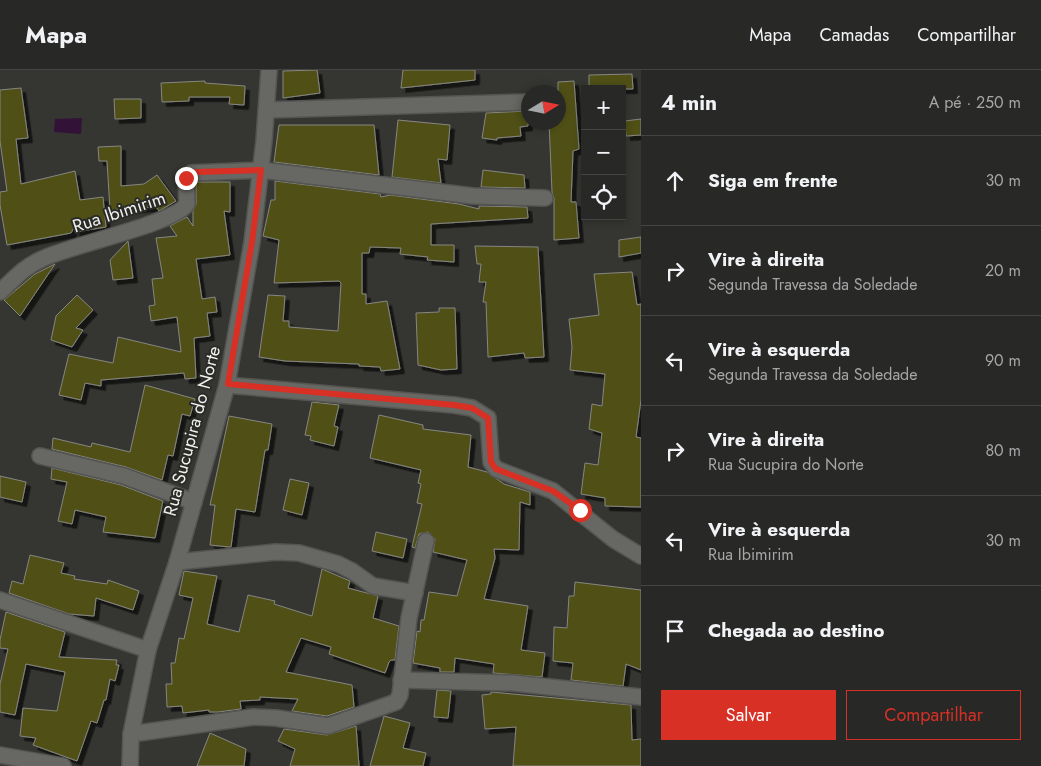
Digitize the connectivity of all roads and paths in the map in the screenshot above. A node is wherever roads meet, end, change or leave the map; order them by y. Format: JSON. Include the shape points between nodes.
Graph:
{"nodes":[{"id":1,"x":268,"y":70,"type":"edge"},
{"id":2,"x":521,"y":102,"type":"edge"},
{"id":3,"x":267,"y":110,"type":"junction"},
{"id":4,"x":261,"y":170,"type":"junction"},
{"id":5,"x":545,"y":198,"type":"dead end"},
{"id":6,"x":0,"y":292,"type":"edge"},
{"id":7,"x":228,"y":384,"type":"junction"},
{"id":8,"x":40,"y":456,"type":"dead end"},
{"id":9,"x":194,"y":502,"type":"junction"},
{"id":10,"x":426,"y":541,"type":"dead end"},
{"id":11,"x":641,"y":556,"type":"edge"},
{"id":12,"x":177,"y":562,"type":"junction"},
{"id":13,"x":415,"y":593,"type":"junction"},
{"id":14,"x":0,"y":600,"type":"edge"},
{"id":15,"x":148,"y":650,"type":"junction"},
{"id":16,"x":400,"y":687,"type":"junction"},
{"id":17,"x":641,"y":697,"type":"edge"},
{"id":18,"x":131,"y":734,"type":"junction"},
{"id":19,"x":0,"y":755,"type":"edge"},
{"id":20,"x":63,"y":766,"type":"edge"},
{"id":21,"x":130,"y":766,"type":"edge"}],
"edges":[{"from":1,"to":3,"type":"street","name":"Rua Sucupira do Norte"},
{"from":2,"to":3,"type":"street"},
{"from":3,"to":4,"type":"street","name":"Rua Sucupira do Norte"},
{"from":4,"to":5,"type":"street","name":"Rua Ibimirim","via":[[473,196]]},
{"from":4,"to":6,"type":"street","name":"Rua Ibimirim","via":[[191,173],[186,178],[187,204],[180,212],[139,228],[72,246],[42,259],[23,268]]},
{"from":4,"to":7,"type":"street","name":"Rua Sucupira do Norte"},
{"from":7,"to":9,"type":"street","name":"Rua Sucupira do Norte"},
{"from":7,"to":11,"type":"street","via":[[472,408],[488,418],[491,462],[499,471],[553,491],[613,539]]},
{"from":8,"to":9,"type":"street","via":[[124,476]]},
{"from":9,"to":12,"type":"street","name":"Rua Sucupira do Norte"},
{"from":10,"to":13,"type":"street"},
{"from":12,"to":13,"type":"street","via":[[276,552],[299,553],[338,564],[372,586]]},
{"from":12,"to":15,"type":"street","name":"Rua Sucupira do Norte"},
{"from":13,"to":16,"type":"street"},
{"from":14,"to":15,"type":"street"},
{"from":15,"to":18,"type":"street","name":"Rua Sucupira do Norte"},
{"from":16,"to":17,"type":"street","via":[[513,683]]},
{"from":16,"to":18,"type":"street","via":[[396,702],[390,706],[328,726],[254,717]]},
{"from":18,"to":21,"type":"street","name":"Rua Sucupira do Norte"},
{"from":19,"to":20,"type":"street"}]}
